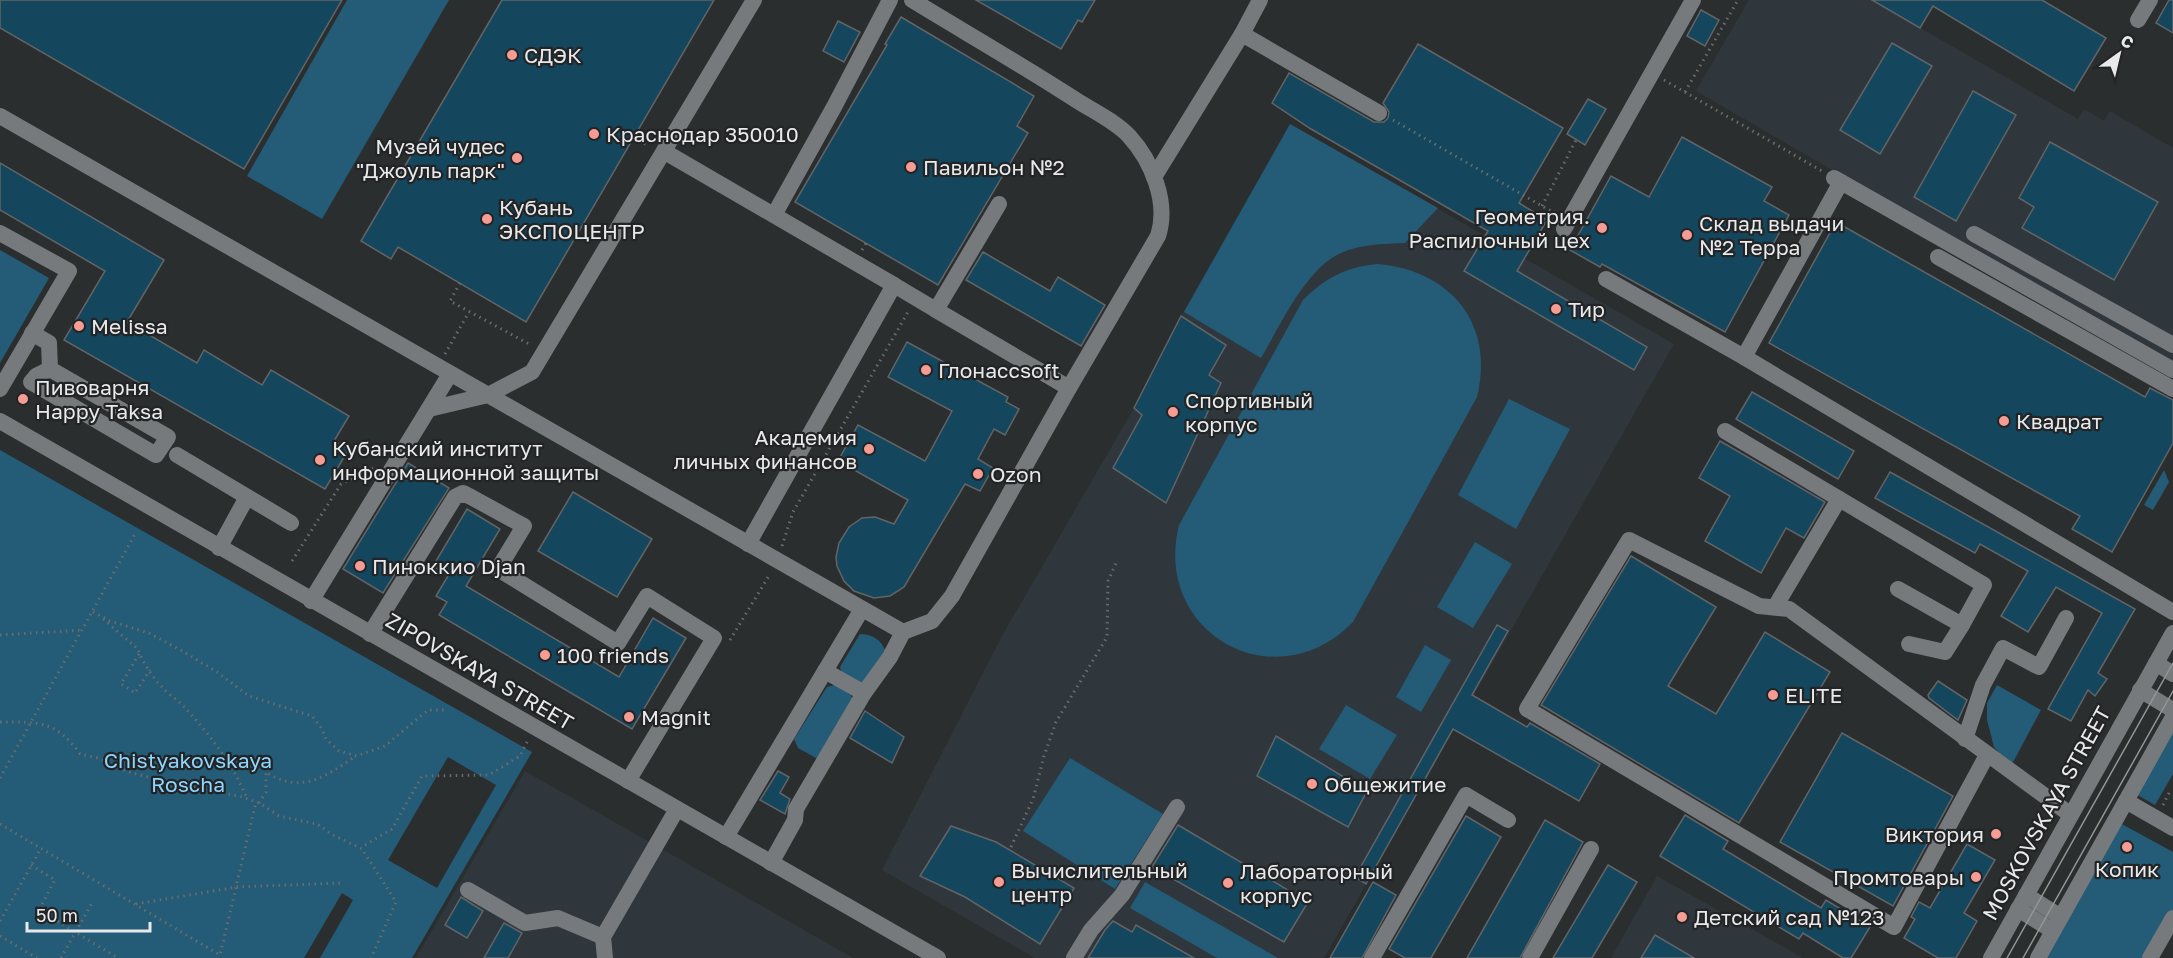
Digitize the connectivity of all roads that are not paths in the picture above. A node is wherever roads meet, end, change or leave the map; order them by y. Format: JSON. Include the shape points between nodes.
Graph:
{"nodes":[{"id":1,"x":754,"y":0,"type":"edge"},
{"id":2,"x":890,"y":0,"type":"edge"},
{"id":3,"x":912,"y":0,"type":"edge"},
{"id":4,"x":1260,"y":0,"type":"edge"},
{"id":5,"x":1693,"y":0,"type":"edge"},
{"id":6,"x":2150,"y":0,"type":"edge"},
{"id":7,"x":2138,"y":20,"type":"dead end"},
{"id":8,"x":1242,"y":34,"type":"junction"},
{"id":9,"x":1380,"y":112,"type":"road end"},
{"id":10,"x":0,"y":116,"type":"edge"},
{"id":11,"x":667,"y":148,"type":"junction"},
{"id":12,"x":1154,"y":177,"type":"junction"},
{"id":13,"x":999,"y":204,"type":"dead end"},
{"id":14,"x":774,"y":215,"type":"junction"},
{"id":15,"x":1566,"y":225,"type":"road end"},
{"id":16,"x":0,"y":233,"type":"edge"},
{"id":17,"x":1974,"y":234,"type":"dead end"},
{"id":18,"x":1938,"y":256,"type":"dead end"},
{"id":19,"x":1606,"y":279,"type":"dead end"},
{"id":20,"x":894,"y":285,"type":"junction"},
{"id":21,"x":936,"y":310,"type":"junction"},
{"id":22,"x":32,"y":333,"type":"junction"},
{"id":23,"x":2173,"y":345,"type":"edge"},
{"id":24,"x":1744,"y":357,"type":"junction"},
{"id":25,"x":50,"y":369,"type":"junction"},
{"id":26,"x":444,"y":370,"type":"junction"},
{"id":27,"x":2173,"y":370,"type":"edge"},
{"id":28,"x":1069,"y":388,"type":"junction"},
{"id":29,"x":0,"y":389,"type":"edge"},
{"id":30,"x":2173,"y":389,"type":"edge"},
{"id":31,"x":488,"y":395,"type":"junction"},
{"id":32,"x":429,"y":409,"type":"junction"},
{"id":33,"x":0,"y":421,"type":"edge"},
{"id":34,"x":1725,"y":431,"type":"dead end"},
{"id":35,"x":177,"y":455,"type":"dead end"},
{"id":36,"x":247,"y":497,"type":"junction"},
{"id":37,"x":1839,"y":499,"type":"junction"},
{"id":38,"x":291,"y":523,"type":"dead end"},
{"id":39,"x":748,"y":544,"type":"junction"},
{"id":40,"x":219,"y":548,"type":"junction"},
{"id":41,"x":1898,"y":589,"type":"dead end"},
{"id":42,"x":311,"y":601,"type":"junction"},
{"id":43,"x":1775,"y":607,"type":"junction"},
{"id":44,"x":862,"y":609,"type":"junction"},
{"id":45,"x":2173,"y":612,"type":"edge"},
{"id":46,"x":2066,"y":618,"type":"dead end"},
{"id":47,"x":1962,"y":625,"type":"junction"},
{"id":48,"x":903,"y":632,"type":"junction"},
{"id":49,"x":2173,"y":633,"type":"edge"},
{"id":50,"x":370,"y":634,"type":"junction"},
{"id":51,"x":1909,"y":644,"type":"dead end"},
{"id":52,"x":2156,"y":663,"type":"junction"},
{"id":53,"x":825,"y":672,"type":"junction"},
{"id":54,"x":2173,"y":674,"type":"edge"},
{"id":55,"x":2140,"y":690,"type":"junction"},
{"id":56,"x":864,"y":693,"type":"junction"},
{"id":57,"x":2173,"y":710,"type":"edge"},
{"id":58,"x":2173,"y":717,"type":"edge"},
{"id":59,"x":1965,"y":739,"type":"junction"},
{"id":60,"x":1987,"y":755,"type":"junction"},
{"id":61,"x":628,"y":781,"type":"junction"},
{"id":62,"x":2126,"y":801,"type":"junction"},
{"id":63,"x":1177,"y":807,"type":"dead end"},
{"id":64,"x":677,"y":809,"type":"junction"},
{"id":65,"x":2071,"y":815,"type":"junction"},
{"id":66,"x":1508,"y":820,"type":"dead end"},
{"id":67,"x":2173,"y":828,"type":"edge"},
{"id":68,"x":726,"y":837,"type":"junction"},
{"id":69,"x":1591,"y":849,"type":"dead end"},
{"id":70,"x":771,"y":863,"type":"junction"},
{"id":71,"x":468,"y":890,"type":"dead end"},
{"id":72,"x":2022,"y":902,"type":"junction"},
{"id":73,"x":2173,"y":918,"type":"edge"},
{"id":74,"x":2057,"y":924,"type":"junction"},
{"id":75,"x":603,"y":937,"type":"junction"},
{"id":76,"x":605,"y":958,"type":"edge"},
{"id":77,"x":938,"y":958,"type":"edge"},
{"id":78,"x":1074,"y":958,"type":"edge"},
{"id":79,"x":1372,"y":958,"type":"edge"},
{"id":80,"x":1530,"y":958,"type":"edge"},
{"id":81,"x":1991,"y":958,"type":"edge"},
{"id":82,"x":2038,"y":958,"type":"edge"},
{"id":83,"x":2150,"y":958,"type":"edge"}],
"edges":[{"from":1,"to":11,"type":"street"},
{"from":2,"to":14,"type":"street"},
{"from":3,"to":12,"type":"street","via":[[1124,132],[1147,160]]},
{"from":4,"to":8,"type":"street"},
{"from":5,"to":15,"type":"street"},
{"from":6,"to":7,"type":"street"},
{"from":8,"to":9,"type":"street"},
{"from":8,"to":12,"type":"street"},
{"from":10,"to":26,"type":"street"},
{"from":11,"to":14,"type":"street"},
{"from":11,"to":31,"type":"street","via":[[532,372]]},
{"from":12,"to":28,"type":"street","via":[[1162,210],[1158,237]]},
{"from":13,"to":21,"type":"street"},
{"from":14,"to":20,"type":"street"},
{"from":16,"to":22,"type":"street","via":[[69,271]]},
{"from":17,"to":23,"type":"street"},
{"from":18,"to":30,"type":"street"},
{"from":19,"to":24,"type":"street"},
{"from":20,"to":21,"type":"street"},
{"from":20,"to":39,"type":"street"},
{"from":21,"to":28,"type":"street"},
{"from":22,"to":25,"type":"street","via":[[49,343]]},
{"from":22,"to":29,"type":"street"},
{"from":24,"to":27,"type":"street","via":[[1838,180]]},
{"from":24,"to":45,"type":"street"},
{"from":25,"to":25,"type":"street","via":[[31,382],[156,456],[168,436]]},
{"from":26,"to":31,"type":"street"},
{"from":26,"to":32,"type":"street"},
{"from":28,"to":48,"type":"street","via":[[952,596],[932,621]]},
{"from":31,"to":32,"type":"street"},
{"from":31,"to":39,"type":"street"},
{"from":32,"to":42,"type":"street"},
{"from":33,"to":40,"type":"street","name":"ZIPOVSKAYA STREET"},
{"from":34,"to":37,"type":"street"},
{"from":35,"to":36,"type":"street"},
{"from":36,"to":38,"type":"street"},
{"from":36,"to":40,"type":"street"},
{"from":37,"to":43,"type":"street"},
{"from":37,"to":47,"type":"street","via":[[1984,585]]},
{"from":39,"to":44,"type":"street"},
{"from":40,"to":42,"type":"street","name":"ZIPOVSKAYA STREET"},
{"from":41,"to":47,"type":"street"},
{"from":42,"to":50,"type":"street","name":"ZIPOVSKAYA STREET"},
{"from":43,"to":59,"type":"street","via":[[1789,609]]},
{"from":43,"to":60,"type":"street","via":[[1759,606],[1629,540],[1527,709],[1894,927]]},
{"from":44,"to":48,"type":"street"},
{"from":44,"to":53,"type":"street"},
{"from":46,"to":59,"type":"street","via":[[2039,667],[2003,648],[1983,685]]},
{"from":47,"to":51,"type":"street","via":[[1944,652]]},
{"from":48,"to":56,"type":"street"},
{"from":49,"to":52,"type":"street","name":"MOSKOVSKAYA STREET"},
{"from":50,"to":61,"type":"street","name":"ZIPOVSKAYA STREET"},
{"from":50,"to":61,"type":"street","via":[[455,497],[463,494],[524,526],[498,569],[618,643],[647,596],[714,638]]},
{"from":52,"to":54,"type":"street"},
{"from":52,"to":55,"type":"street","name":"MOSKOVSKAYA STREET"},
{"from":53,"to":56,"type":"street"},
{"from":53,"to":68,"type":"street"},
{"from":55,"to":57,"type":"street"},
{"from":55,"to":65,"type":"street","name":"MOSKOVSKAYA STREET"},
{"from":56,"to":70,"type":"street","via":[[796,809],[795,820]]},
{"from":58,"to":62,"type":"street"},
{"from":59,"to":60,"type":"street"},
{"from":60,"to":65,"type":"street"},
{"from":61,"to":64,"type":"street","name":"ZIPOVSKAYA STREET"},
{"from":62,"to":67,"type":"street"},
{"from":62,"to":74,"type":"street"},
{"from":63,"to":78,"type":"street","via":[[1122,895],[1091,930]]},
{"from":64,"to":68,"type":"street","name":"ZIPOVSKAYA STREET"},
{"from":64,"to":75,"type":"street"},
{"from":65,"to":72,"type":"street","name":"MOSKOVSKAYA STREET"},
{"from":66,"to":79,"type":"street","via":[[1466,795]]},
{"from":68,"to":70,"type":"street","name":"ZIPOVSKAYA STREET"},
{"from":69,"to":80,"type":"street"},
{"from":70,"to":77,"type":"street","name":"ZIPOVSKAYA STREET"},
{"from":71,"to":75,"type":"street","via":[[525,923],[558,918]]},
{"from":72,"to":74,"type":"street"},
{"from":72,"to":81,"type":"street","name":"MOSKOVSKAYA STREET"},
{"from":73,"to":83,"type":"street"},
{"from":74,"to":82,"type":"street"},
{"from":75,"to":76,"type":"street"}]}
